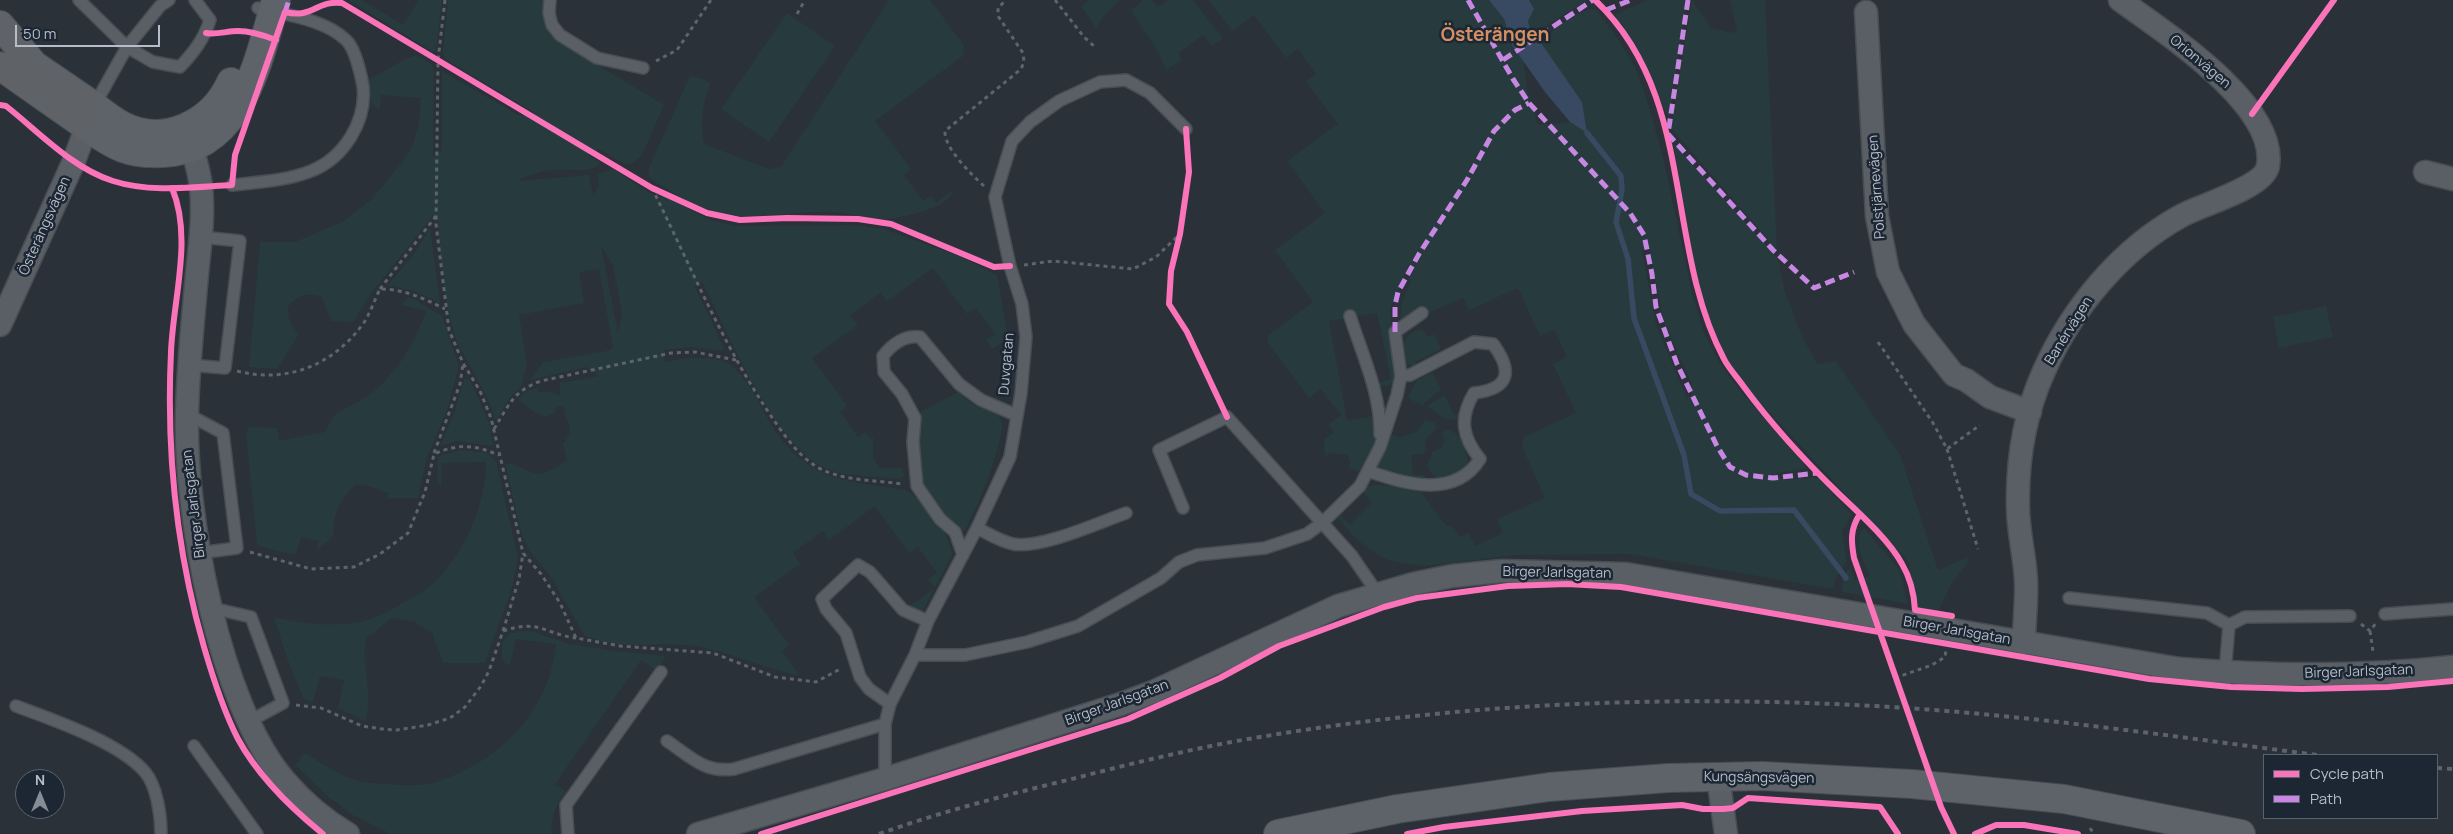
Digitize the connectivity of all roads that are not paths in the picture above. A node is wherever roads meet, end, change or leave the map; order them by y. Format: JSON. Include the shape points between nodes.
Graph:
{"nodes":[{"id":1,"x":80,"y":0,"type":"edge"},
{"id":2,"x":195,"y":0,"type":"edge"},
{"id":3,"x":550,"y":0,"type":"edge"},
{"id":4,"x":2120,"y":0,"type":"edge"},
{"id":5,"x":161,"y":2,"type":"edge"},
{"id":6,"x":267,"y":5,"type":"edge"},
{"id":7,"x":1866,"y":12,"type":"dead end"},
{"id":8,"x":0,"y":25,"type":"edge"},
{"id":9,"x":127,"y":47,"type":"junction"},
{"id":10,"x":0,"y":66,"type":"edge"},
{"id":11,"x":644,"y":68,"type":"road end"},
{"id":12,"x":90,"y":116,"type":"junction"},
{"id":13,"x":1186,"y":129,"type":"dead end"},
{"id":14,"x":189,"y":139,"type":"junction"},
{"id":15,"x":2268,"y":168,"type":"joint"},
{"id":16,"x":2425,"y":172,"type":"dead end"},
{"id":17,"x":2453,"y":180,"type":"edge"},
{"id":18,"x":232,"y":185,"type":"dead end"},
{"id":19,"x":201,"y":237,"type":"junction"},
{"id":20,"x":1422,"y":313,"type":"dead end"},
{"id":21,"x":1350,"y":316,"type":"dead end"},
{"id":22,"x":0,"y":325,"type":"edge"},
{"id":23,"x":189,"y":365,"type":"junction"},
{"id":24,"x":1401,"y":376,"type":"junction"},
{"id":25,"x":2030,"y":412,"type":"junction"},
{"id":26,"x":187,"y":414,"type":"junction"},
{"id":27,"x":1016,"y":415,"type":"junction"},
{"id":28,"x":1380,"y":447,"type":"junction"},
{"id":29,"x":1368,"y":471,"type":"junction"},
{"id":30,"x":1183,"y":508,"type":"dead end"},
{"id":31,"x":1126,"y":513,"type":"dead end"},
{"id":32,"x":1322,"y":523,"type":"junction"},
{"id":33,"x":977,"y":528,"type":"junction"},
{"id":34,"x":199,"y":553,"type":"junction"},
{"id":35,"x":963,"y":555,"type":"junction"},
{"id":36,"x":1378,"y":594,"type":"junction"},
{"id":37,"x":2069,"y":598,"type":"dead end"},
{"id":38,"x":212,"y":608,"type":"junction"},
{"id":39,"x":2453,"y":609,"type":"edge"},
{"id":40,"x":2385,"y":614,"type":"road end"},
{"id":41,"x":2350,"y":616,"type":"road end"},
{"id":42,"x":928,"y":621,"type":"junction"},
{"id":43,"x":2229,"y":625,"type":"junction"},
{"id":44,"x":2024,"y":643,"type":"junction"},
{"id":45,"x":914,"y":655,"type":"junction"},
{"id":46,"x":2453,"y":667,"type":"edge"},
{"id":47,"x":661,"y":672,"type":"dead end"},
{"id":48,"x":2225,"y":673,"type":"junction"},
{"id":49,"x":890,"y":704,"type":"junction"},
{"id":50,"x":16,"y":706,"type":"dead end"},
{"id":51,"x":248,"y":722,"type":"junction"},
{"id":52,"x":885,"y":724,"type":"junction"},
{"id":53,"x":667,"y":741,"type":"dead end"},
{"id":54,"x":194,"y":746,"type":"dead end"},
{"id":55,"x":1718,"y":776,"type":"junction"},
{"id":56,"x":885,"y":779,"type":"junction"},
{"id":57,"x":162,"y":834,"type":"edge"},
{"id":58,"x":257,"y":834,"type":"edge"},
{"id":59,"x":348,"y":834,"type":"edge"},
{"id":60,"x":568,"y":834,"type":"edge"},
{"id":61,"x":698,"y":834,"type":"edge"},
{"id":62,"x":1278,"y":834,"type":"edge"},
{"id":63,"x":1726,"y":834,"type":"edge"},
{"id":64,"x":2241,"y":834,"type":"edge"}],
"edges":[{"from":1,"to":9,"type":"lane"},
{"from":2,"to":9,"type":"lane","via":[[210,20],[196,50],[180,67],[153,62]]},
{"from":3,"to":11,"type":"lane","via":[[552,25],[560,35],[597,58]]},
{"from":4,"to":15,"type":"street","name":"Orionvägen","via":[[2198,57],[2230,85],[2252,114],[2262,134]]},
{"from":5,"to":9,"type":"lane"},
{"from":6,"to":14,"type":"street","via":[[228,89]]},
{"from":6,"to":18,"type":"lane","via":[[310,21],[348,41],[361,74],[364,99],[358,126],[340,151],[312,171],[284,179]]},
{"from":7,"to":25,"type":"street","name":"Polstjärnevägen","via":[[1877,216],[1888,272],[1914,324],[1954,375],[1990,397]]},
{"from":8,"to":12,"type":"highway","via":[[34,65]]},
{"from":9,"to":12,"type":"lane"},
{"from":10,"to":12,"type":"highway"},
{"from":12,"to":14,"type":"street","via":[[144,133]]},
{"from":12,"to":22,"type":"street","name":"Österängsvägen","via":[[74,161]]},
{"from":13,"to":27,"type":"lane","name":"Duvgatan","via":[[1150,92],[1126,80],[1100,82],[1059,101],[1030,122],[1012,141],[995,197],[1022,304],[1026,336]]},
{"from":14,"to":19,"type":"street","name":"Birger Jarlsgatan","via":[[201,187]]},
{"from":15,"to":25,"type":"street","name":"Banérvägen","via":[[2259,180],[2153,232],[2100,283],[2060,340]]},
{"from":16,"to":17,"type":"street"},
{"from":19,"to":23,"type":"street","name":"Birger Jarlsgatan"},
{"from":19,"to":23,"type":"lane","via":[[240,241],[225,368]]},
{"from":20,"to":24,"type":"lane","via":[[1395,332]]},
{"from":21,"to":28,"type":"lane","via":[[1378,408]]},
{"from":23,"to":26,"type":"street","name":"Birger Jarlsgatan"},
{"from":24,"to":28,"type":"lane"},
{"from":24,"to":29,"type":"lane","via":[[1410,375],[1474,342],[1492,344],[1505,367],[1506,378],[1501,385],[1474,393],[1464,409],[1464,426],[1471,448],[1480,459],[1474,468],[1438,486],[1396,481]]},
{"from":25,"to":44,"type":"street","name":"Banérvägen","via":[[2023,437],[2018,491],[2026,582]]},
{"from":26,"to":34,"type":"street","name":"Birger Jarlsgatan","via":[[187,453]]},
{"from":26,"to":34,"type":"lane","via":[[224,432],[237,548]]},
{"from":27,"to":33,"type":"lane","name":"Duvgatan","via":[[1010,457]]},
{"from":27,"to":35,"type":"lane","via":[[981,400],[959,384],[920,337],[911,336],[890,347],[883,356],[884,372],[902,394],[915,418],[913,442],[917,486],[940,518],[955,532]]},
{"from":28,"to":29,"type":"lane"},
{"from":29,"to":32,"type":"lane","via":[[1360,486]]},
{"from":30,"to":32,"type":"lane","via":[[1159,450],[1227,417]]},
{"from":31,"to":33,"type":"lane","via":[[1063,536],[1026,545],[1001,540]]},
{"from":32,"to":36,"type":"lane","via":[[1352,556]]},
{"from":32,"to":45,"type":"lane","via":[[1288,542],[1265,548],[1197,555],[1178,562],[1161,578],[1078,626],[1028,642],[966,655]]},
{"from":33,"to":35,"type":"lane","name":"Duvgatan"},
{"from":34,"to":38,"type":"street","name":"Birger Jarlsgatan"},
{"from":35,"to":42,"type":"lane","name":"Duvgatan"},
{"from":36,"to":44,"type":"street","name":"Birger Jarlsgatan","via":[[1452,576],[1502,571],[1626,574]]},
{"from":36,"to":56,"type":"street","name":"Birger Jarlsgatan","via":[[1338,606],[1145,695]]},
{"from":37,"to":43,"type":"lane","via":[[2207,613]]},
{"from":38,"to":51,"type":"street","name":"Birger Jarlsgatan","via":[[230,675]]},
{"from":38,"to":51,"type":"lane","via":[[251,617],[282,703]]},
{"from":39,"to":40,"type":"lane"},
{"from":41,"to":43,"type":"lane","via":[[2245,617]]},
{"from":42,"to":45,"type":"lane","name":"Duvgatan"},
{"from":42,"to":49,"type":"lane","via":[[903,610],[870,572],[858,565],[822,599],[846,633],[854,665],[869,689]]},
{"from":43,"to":48,"type":"lane"},
{"from":44,"to":48,"type":"street","name":"Birger Jarlsgatan","via":[[2180,669]]},
{"from":45,"to":49,"type":"lane","name":"Duvgatan"},
{"from":46,"to":48,"type":"street","name":"Birger Jarlsgatan","via":[[2376,673]]},
{"from":47,"to":60,"type":"lane","via":[[566,805]]},
{"from":49,"to":52,"type":"lane","name":"Duvgatan"},
{"from":50,"to":57,"type":"lane","via":[[78,730],[121,753],[145,773],[158,804]]},
{"from":51,"to":59,"type":"street","name":"Birger Jarlsgatan","via":[[284,781],[325,820]]},
{"from":52,"to":53,"type":"lane","via":[[720,771],[708,769]]},
{"from":52,"to":56,"type":"lane","name":"Duvgatan"},
{"from":54,"to":58,"type":"lane"},
{"from":55,"to":62,"type":"street","name":"Kungsängsvägen","via":[[1549,787],[1478,796],[1388,810]]},
{"from":55,"to":63,"type":"street"},
{"from":55,"to":64,"type":"street","name":"Kungsängsvägen","via":[[1807,777],[1993,791],[2064,799]]},
{"from":56,"to":61,"type":"street","name":"Birger Jarlsgatan"}]}
